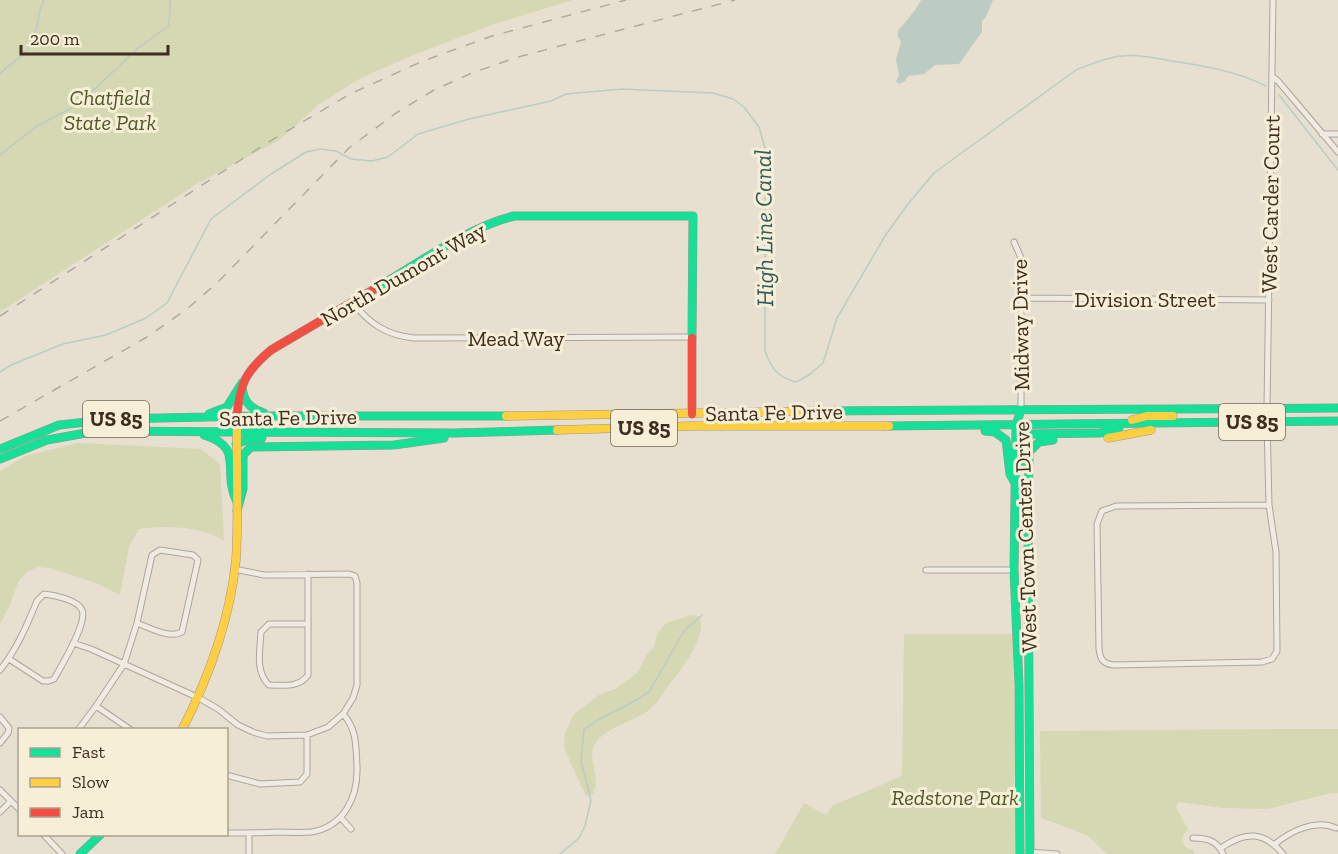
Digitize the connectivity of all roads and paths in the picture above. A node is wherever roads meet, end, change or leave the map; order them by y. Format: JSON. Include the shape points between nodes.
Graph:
{"nodes":[{"id":1,"x":1273,"y":0,"type":"edge"},
{"id":2,"x":1273,"y":77,"type":"junction"},
{"id":3,"x":1322,"y":134,"type":"junction"},
{"id":4,"x":1338,"y":134,"type":"edge"},
{"id":5,"x":1338,"y":152,"type":"edge"},
{"id":6,"x":1014,"y":242,"type":"dead end"},
{"id":7,"x":1022,"y":298,"type":"junction"},
{"id":8,"x":1269,"y":300,"type":"junction"},
{"id":9,"x":353,"y":303,"type":"junction"},
{"id":10,"x":692,"y":337,"type":"junction"},
{"id":11,"x":241,"y":383,"type":"junction"},
{"id":12,"x":1268,"y":408,"type":"junction"},
{"id":13,"x":1338,"y":408,"type":"edge"},
{"id":14,"x":1021,"y":410,"type":"junction"},
{"id":15,"x":884,"y":411,"type":"junction"},
{"id":16,"x":1338,"y":413,"type":"edge"},
{"id":17,"x":692,"y":414,"type":"junction"},
{"id":18,"x":606,"y":416,"type":"junction"},
{"id":19,"x":237,"y":417,"type":"junction"},
{"id":20,"x":278,"y":417,"type":"junction"},
{"id":21,"x":189,"y":418,"type":"junction"},
{"id":22,"x":1267,"y":422,"type":"junction"},
{"id":23,"x":1338,"y":422,"type":"edge"},
{"id":24,"x":1166,"y":423,"type":"junction"},
{"id":25,"x":1126,"y":424,"type":"junction"},
{"id":26,"x":1019,"y":425,"type":"junction"},
{"id":27,"x":880,"y":426,"type":"junction"},
{"id":28,"x":662,"y":428,"type":"junction"},
{"id":29,"x":192,"y":432,"type":"junction"},
{"id":30,"x":236,"y":432,"type":"junction"},
{"id":31,"x":407,"y":432,"type":"junction"},
{"id":32,"x":455,"y":433,"type":"junction"},
{"id":33,"x":1019,"y":436,"type":"junction"},
{"id":34,"x":236,"y":444,"type":"junction"},
{"id":35,"x":0,"y":450,"type":"edge"},
{"id":36,"x":0,"y":459,"type":"edge"},
{"id":37,"x":1015,"y":483,"type":"junction"},
{"id":38,"x":1269,"y":505,"type":"junction"},
{"id":39,"x":237,"y":507,"type":"junction"},
{"id":40,"x":1028,"y":528,"type":"junction"},
{"id":41,"x":234,"y":569,"type":"junction"},
{"id":42,"x":926,"y":570,"type":"dead end"},
{"id":43,"x":1014,"y":570,"type":"junction"},
{"id":44,"x":308,"y":574,"type":"junction"},
{"id":45,"x":137,"y":623,"type":"junction"},
{"id":46,"x":308,"y":624,"type":"junction"},
{"id":47,"x":73,"y":643,"type":"junction"},
{"id":48,"x":9,"y":659,"type":"junction"},
{"id":49,"x":124,"y":664,"type":"junction"},
{"id":50,"x":0,"y":670,"type":"edge"},
{"id":51,"x":199,"y":698,"type":"junction"},
{"id":52,"x":96,"y":706,"type":"junction"},
{"id":53,"x":343,"y":714,"type":"junction"},
{"id":54,"x":0,"y":717,"type":"edge"},
{"id":55,"x":79,"y":728,"type":"edge"},
{"id":56,"x":129,"y":728,"type":"edge"},
{"id":57,"x":183,"y":728,"type":"edge"},
{"id":58,"x":307,"y":735,"type":"junction"},
{"id":59,"x":0,"y":743,"type":"edge"},
{"id":60,"x":228,"y":776,"type":"edge"},
{"id":61,"x":0,"y":790,"type":"edge"},
{"id":62,"x":11,"y":801,"type":"junction"},
{"id":63,"x":18,"y":808,"type":"edge"},
{"id":64,"x":0,"y":812,"type":"edge"},
{"id":65,"x":341,"y":818,"type":"junction"},
{"id":66,"x":1336,"y":828,"type":"dead end"},
{"id":67,"x":351,"y":829,"type":"dead end"},
{"id":68,"x":228,"y":833,"type":"edge"},
{"id":69,"x":249,"y":833,"type":"junction"},
{"id":70,"x":45,"y":836,"type":"edge"},
{"id":71,"x":99,"y":836,"type":"edge"},
{"id":72,"x":1193,"y":838,"type":"dead end"},
{"id":73,"x":1275,"y":844,"type":"junction"},
{"id":74,"x":1222,"y":851,"type":"edge"},
{"id":75,"x":1020,"y":853,"type":"edge"},
{"id":76,"x":1030,"y":853,"type":"edge"},
{"id":77,"x":62,"y":854,"type":"edge"},
{"id":78,"x":80,"y":854,"type":"edge"},
{"id":79,"x":249,"y":854,"type":"edge"},
{"id":80,"x":1057,"y":854,"type":"edge"},
{"id":81,"x":1283,"y":854,"type":"edge"}],
"edges":[{"from":1,"to":2,"type":"street","name":"West Carder Court"},
{"from":2,"to":3,"type":"street"},
{"from":2,"to":8,"type":"street","name":"West Carder Court"},
{"from":3,"to":4,"type":"street"},
{"from":3,"to":5,"type":"street"},
{"from":6,"to":7,"type":"street","name":"Midway Drive","via":[[1021,258]]},
{"from":7,"to":8,"type":"street","name":"Division Street"},
{"from":7,"to":14,"type":"street","name":"Midway Drive"},
{"from":8,"to":12,"type":"street","name":"West Carder Court"},
{"from":9,"to":10,"type":"street","name":"Mead Way","via":[[382,331],[414,338]]},
{"from":9,"to":10,"type":"main road","name":"North Dumont Way","via":[[497,220],[514,216],[693,216]]},
{"from":9,"to":11,"type":"main road","name":"North Dumont Way","via":[[271,350],[250,368]]},
{"from":10,"to":17,"type":"main road"},
{"from":11,"to":19,"type":"main road"},
{"from":11,"to":20,"type":"main road","via":[[248,405]]},
{"from":11,"to":21,"type":"main road","name":"North Dumont Way","via":[[223,410]]},
{"from":12,"to":13,"type":"main road","name":"Santa Fe Drive","number":"US 85"},
{"from":12,"to":14,"type":"main road","name":"Santa Fe Drive","number":"US 85"},
{"from":14,"to":15,"type":"main road","name":"Santa Fe Drive","number":"US 85"},
{"from":14,"to":26,"type":"main road","name":"West Town Center Drive"},
{"from":15,"to":17,"type":"main road","name":"Santa Fe Drive","number":"US 85"},
{"from":15,"to":28,"type":"main road","via":[[811,420],[670,422]]},
{"from":16,"to":25,"type":"main road","via":[[1146,416]]},
{"from":17,"to":18,"type":"main road","name":"Santa Fe Drive","number":"US 85"},
{"from":18,"to":20,"type":"main road","name":"Santa Fe Drive","number":"US 85"},
{"from":18,"to":31,"type":"main road","via":[[577,422],[428,423]]},
{"from":19,"to":20,"type":"main road","name":"Santa Fe Drive","number":"US 85"},
{"from":19,"to":21,"type":"main road","name":"Santa Fe Drive","number":"US 85"},
{"from":19,"to":30,"type":"main road"},
{"from":21,"to":35,"type":"main road","name":"Santa Fe Drive","number":"US 85","via":[[86,421],[45,430]]},
{"from":22,"to":23,"type":"main road","name":"Santa Fe Drive","number":"US 85"},
{"from":22,"to":24,"type":"main road","name":"Santa Fe Drive","number":"US 85"},
{"from":22,"to":38,"type":"street"},
{"from":24,"to":25,"type":"main road","name":"Santa Fe Drive","number":"US 85"},
{"from":24,"to":40,"type":"main road","via":[[1155,429],[1104,439],[1048,440],[1033,445],[1029,452]]},
{"from":25,"to":26,"type":"main road","name":"Santa Fe Drive","number":"US 85"},
{"from":25,"to":33,"type":"main road","via":[[1110,432]]},
{"from":26,"to":27,"type":"main road","name":"Santa Fe Drive","number":"US 85"},
{"from":26,"to":33,"type":"main road","name":"West Town Center Drive"},
{"from":27,"to":28,"type":"main road","name":"Santa Fe Drive","number":"US 85"},
{"from":27,"to":37,"type":"main road","via":[[903,432],[997,433],[1010,447],[1010,474]]},
{"from":28,"to":32,"type":"main road","name":"Santa Fe Drive","number":"US 85"},
{"from":29,"to":30,"type":"main road","name":"Santa Fe Drive","number":"US 85"},
{"from":29,"to":36,"type":"main road","name":"Santa Fe Drive","number":"US 85","via":[[67,434]]},
{"from":29,"to":39,"type":"main road","via":[[227,446]]},
{"from":30,"to":31,"type":"main road","name":"Santa Fe Drive","number":"US 85"},
{"from":30,"to":34,"type":"main road"},
{"from":31,"to":32,"type":"main road","name":"Santa Fe Drive","number":"US 85"},
{"from":31,"to":34,"type":"main road","via":[[394,439],[258,437]]},
{"from":32,"to":39,"type":"main road","via":[[394,445],[251,447],[243,455],[243,489]]},
{"from":33,"to":37,"type":"main road","name":"West Town Center Drive"},
{"from":33,"to":40,"type":"main road","name":"West Town Center Drive"},
{"from":34,"to":39,"type":"main road"},
{"from":37,"to":43,"type":"main road","name":"West Town Center Drive"},
{"from":38,"to":38,"type":"street","via":[[1276,552],[1277,651],[1272,659],[1126,665],[1108,665],[1103,661],[1099,649],[1097,524],[1102,511],[1116,506]]},
{"from":39,"to":41,"type":"main road"},
{"from":40,"to":76,"type":"main road","name":"West Town Center Drive"},
{"from":41,"to":44,"type":"street","via":[[264,575]]},
{"from":41,"to":51,"type":"main road","via":[[219,640]]},
{"from":42,"to":43,"type":"street"},
{"from":43,"to":75,"type":"main road","name":"West Town Center Drive"},
{"from":44,"to":46,"type":"street"},
{"from":44,"to":53,"type":"street","via":[[349,574],[355,576],[357,583],[357,685]]},
{"from":45,"to":45,"type":"street","via":[[152,555],[160,550],[193,555],[198,560],[182,632],[172,635]]},
{"from":45,"to":49,"type":"street"},
{"from":46,"to":46,"type":"street","via":[[308,675],[296,685],[269,685],[260,672],[261,632],[269,624]]},
{"from":47,"to":48,"type":"street","via":[[54,679],[49,681]]},
{"from":47,"to":48,"type":"street","via":[[82,609],[78,604],[44,594]]},
{"from":47,"to":49,"type":"street"},
{"from":48,"to":50,"type":"street"},
{"from":49,"to":51,"type":"street"},
{"from":49,"to":52,"type":"street"},
{"from":51,"to":57,"type":"main road"},
{"from":51,"to":58,"type":"street","via":[[253,732],[267,736]]},
{"from":52,"to":55,"type":"street"},
{"from":52,"to":56,"type":"street"},
{"from":53,"to":58,"type":"street","via":[[328,727]]},
{"from":53,"to":65,"type":"street","via":[[356,736],[357,778],[352,801]]},
{"from":54,"to":59,"type":"street","via":[[9,728]]},
{"from":58,"to":60,"type":"street","via":[[307,774],[300,782],[260,784]]},
{"from":61,"to":62,"type":"street"},
{"from":62,"to":63,"type":"street"},
{"from":62,"to":64,"type":"street"},
{"from":65,"to":67,"type":"street"},
{"from":65,"to":69,"type":"street","via":[[311,832]]},
{"from":66,"to":73,"type":"street","via":[[1328,824],[1290,832]]},
{"from":68,"to":69,"type":"street"},
{"from":69,"to":79,"type":"street"},
{"from":70,"to":77,"type":"street"},
{"from":71,"to":78,"type":"main road"},
{"from":72,"to":74,"type":"street","via":[[1208,838]]},
{"from":73,"to":74,"type":"street","via":[[1255,835],[1233,839]]},
{"from":73,"to":81,"type":"street"},
{"from":75,"to":76,"type":"street"},
{"from":76,"to":80,"type":"street"}]}
